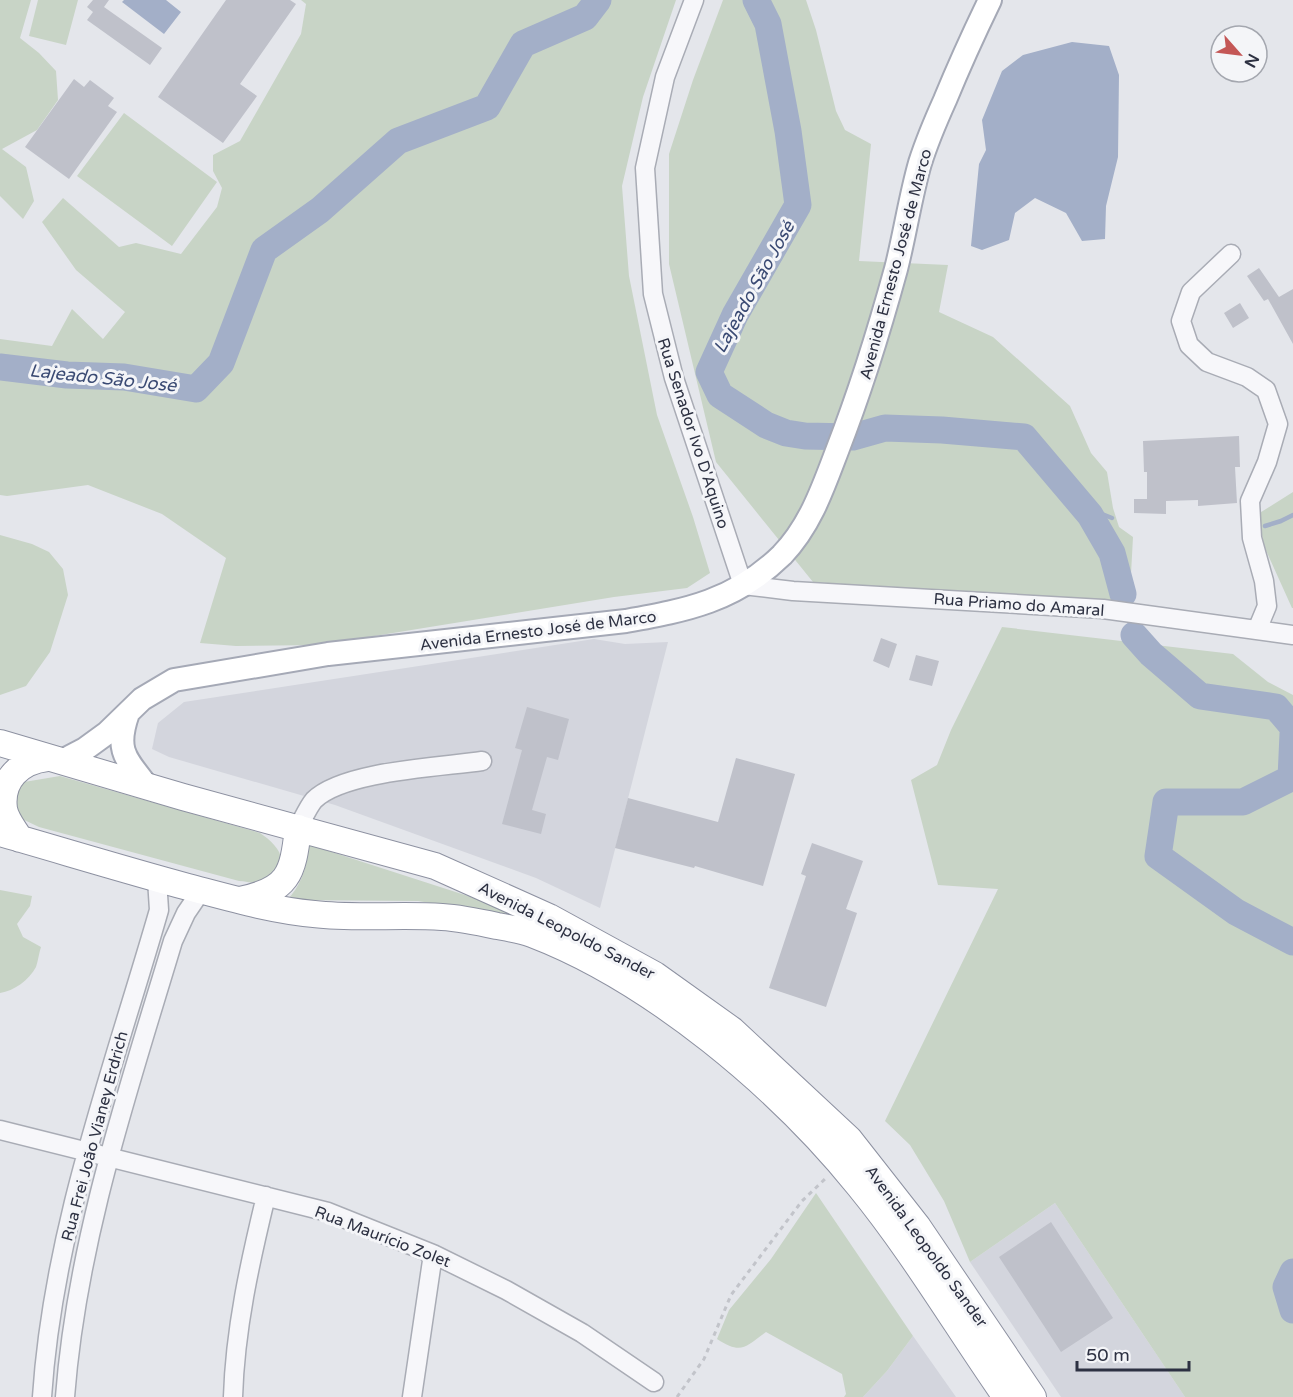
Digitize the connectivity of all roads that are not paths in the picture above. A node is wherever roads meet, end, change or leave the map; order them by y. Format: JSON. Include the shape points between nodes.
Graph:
{"nodes":[{"id":1,"x":694,"y":0,"type":"edge"},
{"id":2,"x":990,"y":0,"type":"edge"},
{"id":3,"x":1231,"y":254,"type":"dead end"},
{"id":4,"x":743,"y":585,"type":"junction"},
{"id":5,"x":1257,"y":630,"type":"junction"},
{"id":6,"x":1293,"y":635,"type":"edge"},
{"id":7,"x":128,"y":713,"type":"junction"},
{"id":8,"x":0,"y":743,"type":"edge"},
{"id":9,"x":55,"y":759,"type":"junction"},
{"id":10,"x":482,"y":761,"type":"dead end"},
{"id":11,"x":147,"y":786,"type":"junction"},
{"id":12,"x":298,"y":828,"type":"junction"},
{"id":13,"x":10,"y":836,"type":"edge"},
{"id":14,"x":157,"y":879,"type":"junction"},
{"id":15,"x":201,"y":891,"type":"junction"},
{"id":16,"x":238,"y":901,"type":"junction"},
{"id":17,"x":0,"y":1130,"type":"edge"},
{"id":18,"x":86,"y":1152,"type":"junction"},
{"id":19,"x":108,"y":1158,"type":"junction"},
{"id":20,"x":266,"y":1196,"type":"junction"},
{"id":21,"x":433,"y":1254,"type":"junction"},
{"id":22,"x":654,"y":1382,"type":"dead end"},
{"id":23,"x":42,"y":1397,"type":"edge"},
{"id":24,"x":65,"y":1397,"type":"edge"},
{"id":25,"x":233,"y":1397,"type":"edge"},
{"id":26,"x":412,"y":1397,"type":"edge"},
{"id":27,"x":1006,"y":1397,"type":"edge"},
{"id":28,"x":1033,"y":1397,"type":"edge"}],
"edges":[{"from":1,"to":4,"type":"street","name":"Rua Senador Ivo D'Aquino","via":[[665,77],[645,168],[653,294],[674,378]]},
{"from":2,"to":4,"type":"main road","name":"Avenida Ernesto José de Marco","via":[[921,161],[891,288],[853,411],[824,486],[794,542]]},
{"from":3,"to":5,"type":"street","via":[[1191,292],[1181,321],[1189,345],[1207,362],[1266,390],[1278,424],[1250,501],[1252,538],[1267,606]]},
{"from":4,"to":5,"type":"street","name":"Rua Priamo do Amaral","via":[[1103,609]]},
{"from":4,"to":7,"type":"main road","name":"Avenida Ernesto José de Marco","via":[[698,606],[626,621],[328,654],[192,676],[156,689]]},
{"from":5,"to":6,"type":"street","name":"Rua Priamo do Amaral"},
{"from":7,"to":9,"type":"main road","name":"Avenida Ernesto José de Marco","via":[[85,749]]},
{"from":7,"to":11,"type":"main road","via":[[122,749]]},
{"from":8,"to":9,"type":"highway","name":"Avenida Leopoldo Sander"},
{"from":9,"to":11,"type":"highway","name":"Avenida Leopoldo Sander"},
{"from":9,"to":13,"type":"highway","via":[[32,760],[9,778],[3,808]]},
{"from":10,"to":12,"type":"street","via":[[356,779],[328,789],[314,801]]},
{"from":11,"to":12,"type":"highway","name":"Avenida Leopoldo Sander"},
{"from":12,"to":16,"type":"highway","via":[[291,870],[283,881],[270,891]]},
{"from":12,"to":28,"type":"highway","name":"Avenida Leopoldo Sander","via":[[435,866],[505,896],[656,975],[732,1030],[854,1146],[918,1227]]},
{"from":13,"to":14,"type":"highway","name":"Avenida Leopoldo Sander"},
{"from":14,"to":15,"type":"highway","name":"Avenida Leopoldo Sander"},
{"from":14,"to":18,"type":"street","name":"Rua Frei João Vianey Erdrich","via":[[159,910]]},
{"from":15,"to":16,"type":"highway","name":"Avenida Leopoldo Sander"},
{"from":15,"to":19,"type":"street","name":"Rua Frei João Vianey Erdrich","via":[[173,941]]},
{"from":16,"to":27,"type":"highway","name":"Avenida Leopoldo Sander","via":[[316,915],[444,917],[531,934],[592,961],[691,1025],[765,1086],[841,1165],[896,1235]]},
{"from":17,"to":18,"type":"street","name":"Rua Maurício Zolet"},
{"from":18,"to":19,"type":"street","name":"Rua Maurício Zolet"},
{"from":18,"to":23,"type":"street","name":"Rua Frei João Vianey Erdrich","via":[[63,1247]]},
{"from":19,"to":20,"type":"street","name":"Rua Maurício Zolet"},
{"from":19,"to":24,"type":"street","name":"Rua Frei João Vianey Erdrich","via":[[83,1263]]},
{"from":20,"to":21,"type":"street","name":"Rua Maurício Zolet","via":[[328,1212]]},
{"from":20,"to":25,"type":"street","via":[[244,1294]]},
{"from":21,"to":22,"type":"street","name":"Rua Maurício Zolet","via":[[544,1311]]},
{"from":21,"to":26,"type":"street"}]}
